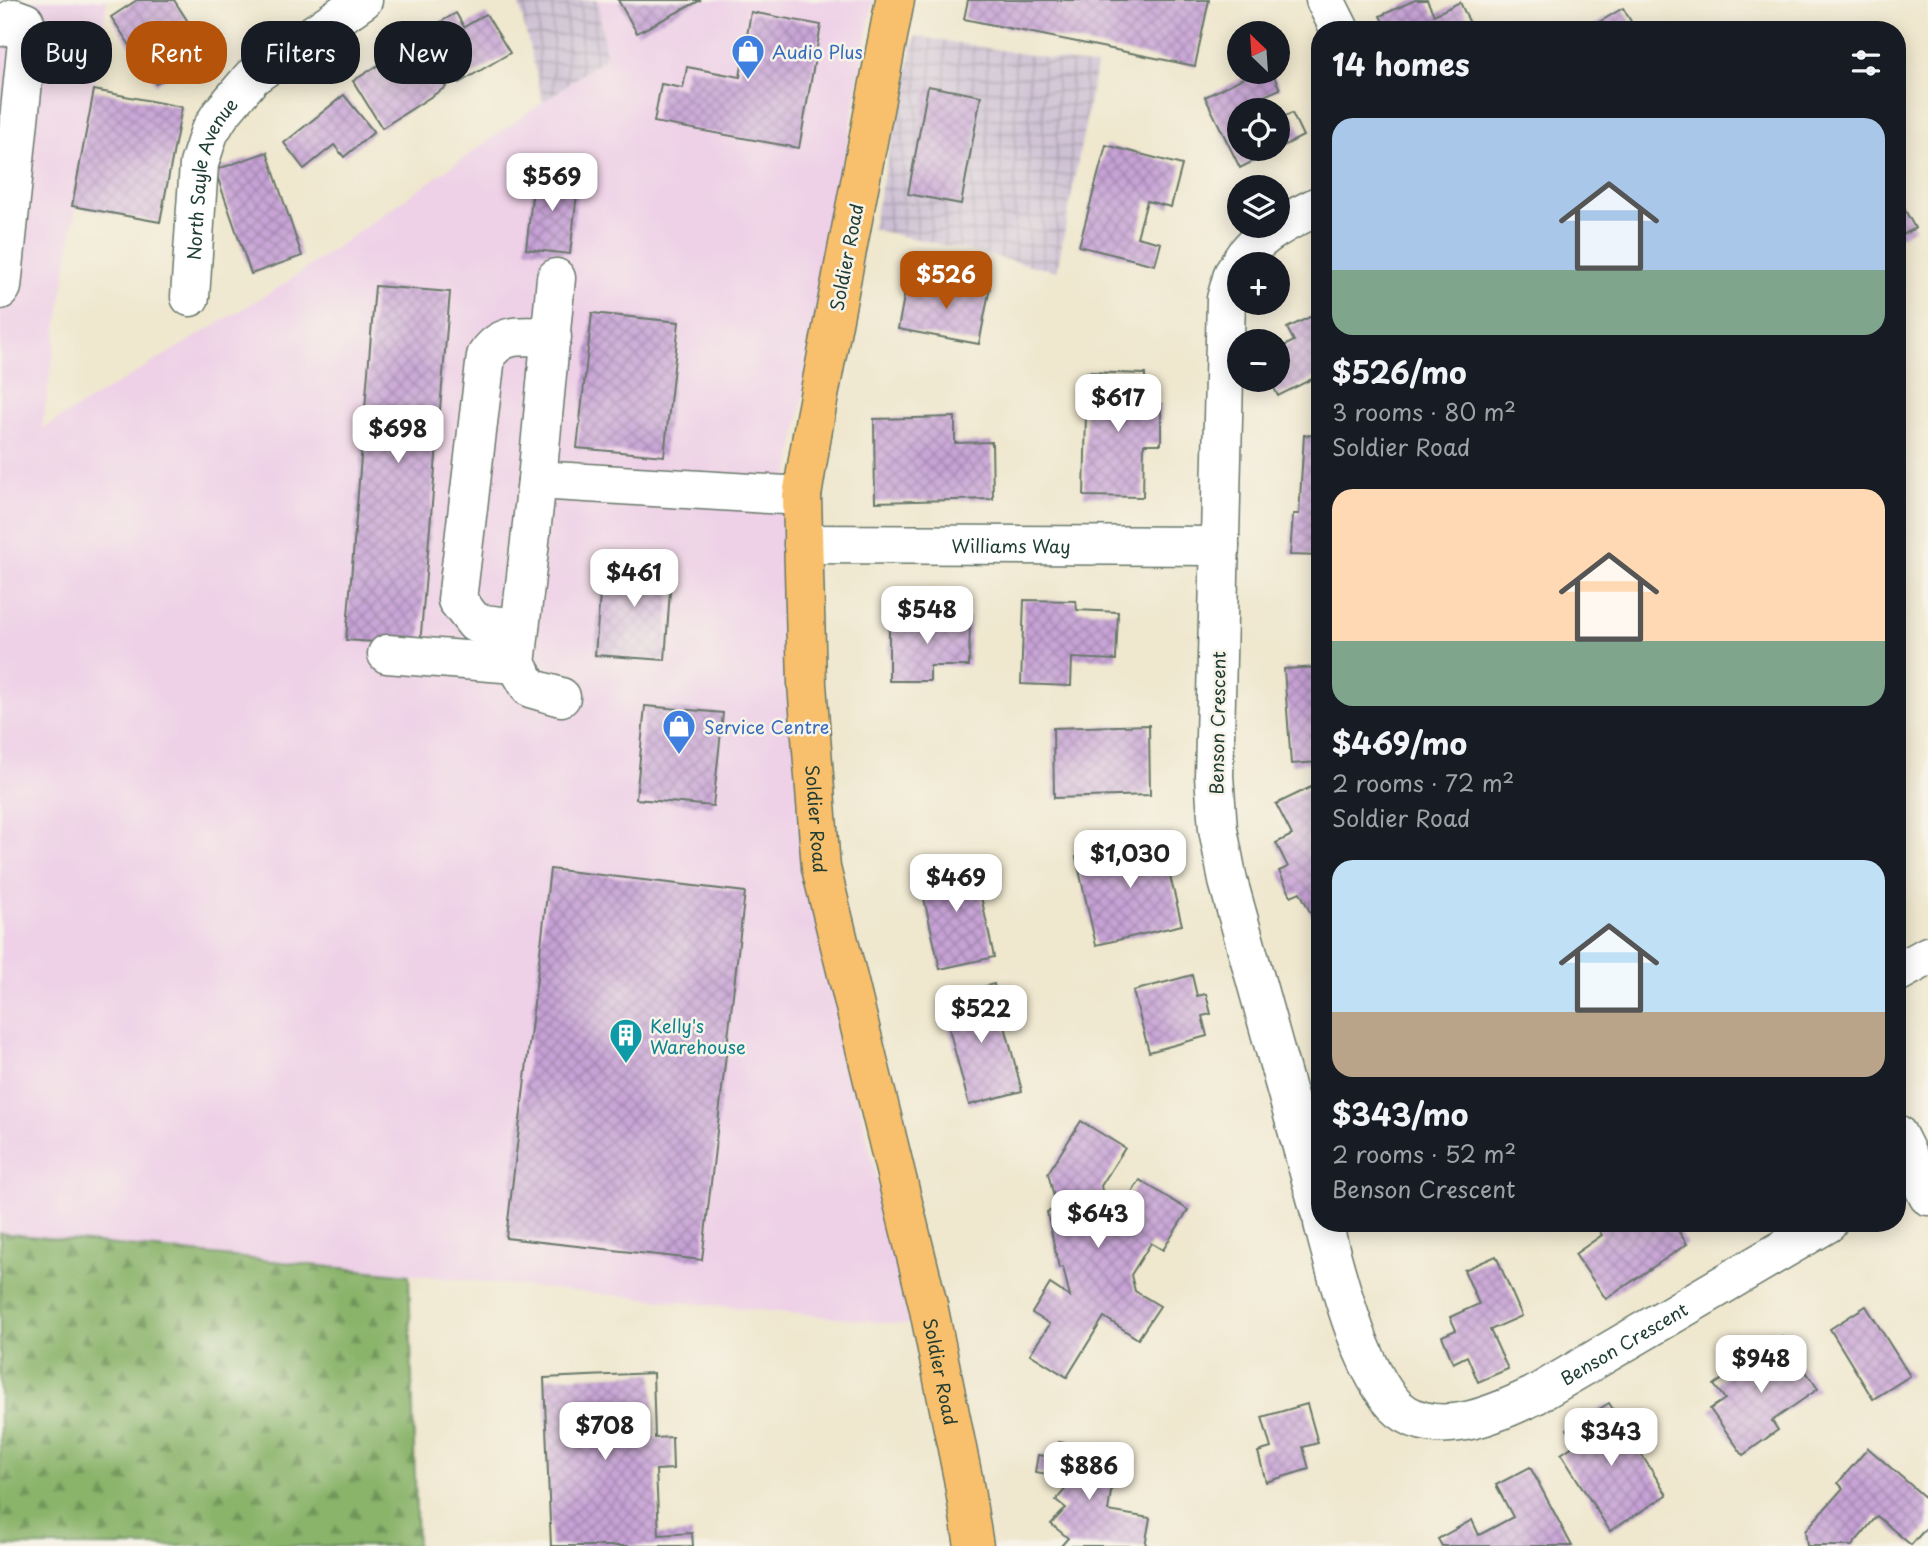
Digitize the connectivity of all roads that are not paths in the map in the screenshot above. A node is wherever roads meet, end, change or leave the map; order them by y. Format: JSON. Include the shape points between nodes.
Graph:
{"nodes":[{"id":1,"x":363,"y":0,"type":"edge"},
{"id":2,"x":895,"y":0,"type":"edge"},
{"id":3,"x":1325,"y":0,"type":"edge"},
{"id":4,"x":1335,"y":21,"type":"edge"},
{"id":5,"x":0,"y":27,"type":"edge"},
{"id":6,"x":1311,"y":210,"type":"edge"},
{"id":7,"x":1247,"y":252,"type":"edge"},
{"id":8,"x":556,"y":278,"type":"dead end"},
{"id":9,"x":0,"y":290,"type":"edge"},
{"id":10,"x":1227,"y":295,"type":"edge"},
{"id":11,"x":190,"y":297,"type":"dead end"},
{"id":12,"x":552,"y":337,"type":"junction"},
{"id":13,"x":537,"y":480,"type":"junction"},
{"id":14,"x":802,"y":496,"type":"junction"},
{"id":15,"x":803,"y":544,"type":"junction"},
{"id":16,"x":1220,"y":546,"type":"junction"},
{"id":17,"x":517,"y":646,"type":"junction"},
{"id":18,"x":387,"y":654,"type":"dead end"},
{"id":19,"x":561,"y":697,"type":"dead end"},
{"id":20,"x":1928,"y":956,"type":"edge"},
{"id":21,"x":1906,"y":968,"type":"edge"},
{"id":22,"x":1906,"y":1160,"type":"edge"},
{"id":23,"x":1311,"y":1180,"type":"edge"},
{"id":24,"x":1914,"y":1183,"type":"edge"},
{"id":25,"x":1325,"y":1232,"type":"edge"},
{"id":26,"x":1813,"y":1232,"type":"edge"},
{"id":27,"x":974,"y":1546,"type":"edge"}],
"edges":[{"from":1,"to":11,"type":"street","name":"North Sayle Avenue","via":[[252,77],[219,115],[203,145]]},
{"from":2,"to":14,"type":"main road","name":"Soldier Road"},
{"from":3,"to":4,"type":"street"},
{"from":5,"to":9,"type":"street","via":[[14,18],[24,22],[28,32]]},
{"from":6,"to":7,"type":"street","name":"Benson Crescent","via":[[1266,235]]},
{"from":8,"to":12,"type":"street"},
{"from":10,"to":16,"type":"street","name":"Benson Crescent"},
{"from":12,"to":13,"type":"street"},
{"from":12,"to":17,"type":"street","via":[[506,337],[486,356],[457,600],[475,623]]},
{"from":13,"to":14,"type":"street"},
{"from":13,"to":17,"type":"street"},
{"from":14,"to":15,"type":"main road","name":"Soldier Road"},
{"from":15,"to":16,"type":"street","name":"Williams Way"},
{"from":15,"to":27,"type":"main road","name":"Soldier Road","via":[[807,684],[821,868],[928,1305]]},
{"from":16,"to":23,"type":"street","name":"Benson Crescent","via":[[1214,776],[1218,829],[1227,881]]},
{"from":17,"to":18,"type":"street"},
{"from":17,"to":19,"type":"street","via":[[530,688]]},
{"from":20,"to":21,"type":"street"},
{"from":22,"to":24,"type":"street"},
{"from":25,"to":26,"type":"street","name":"Benson Crescent","via":[[1364,1353],[1391,1401],[1406,1414],[1453,1423],[1503,1410],[1535,1395]]}]}
